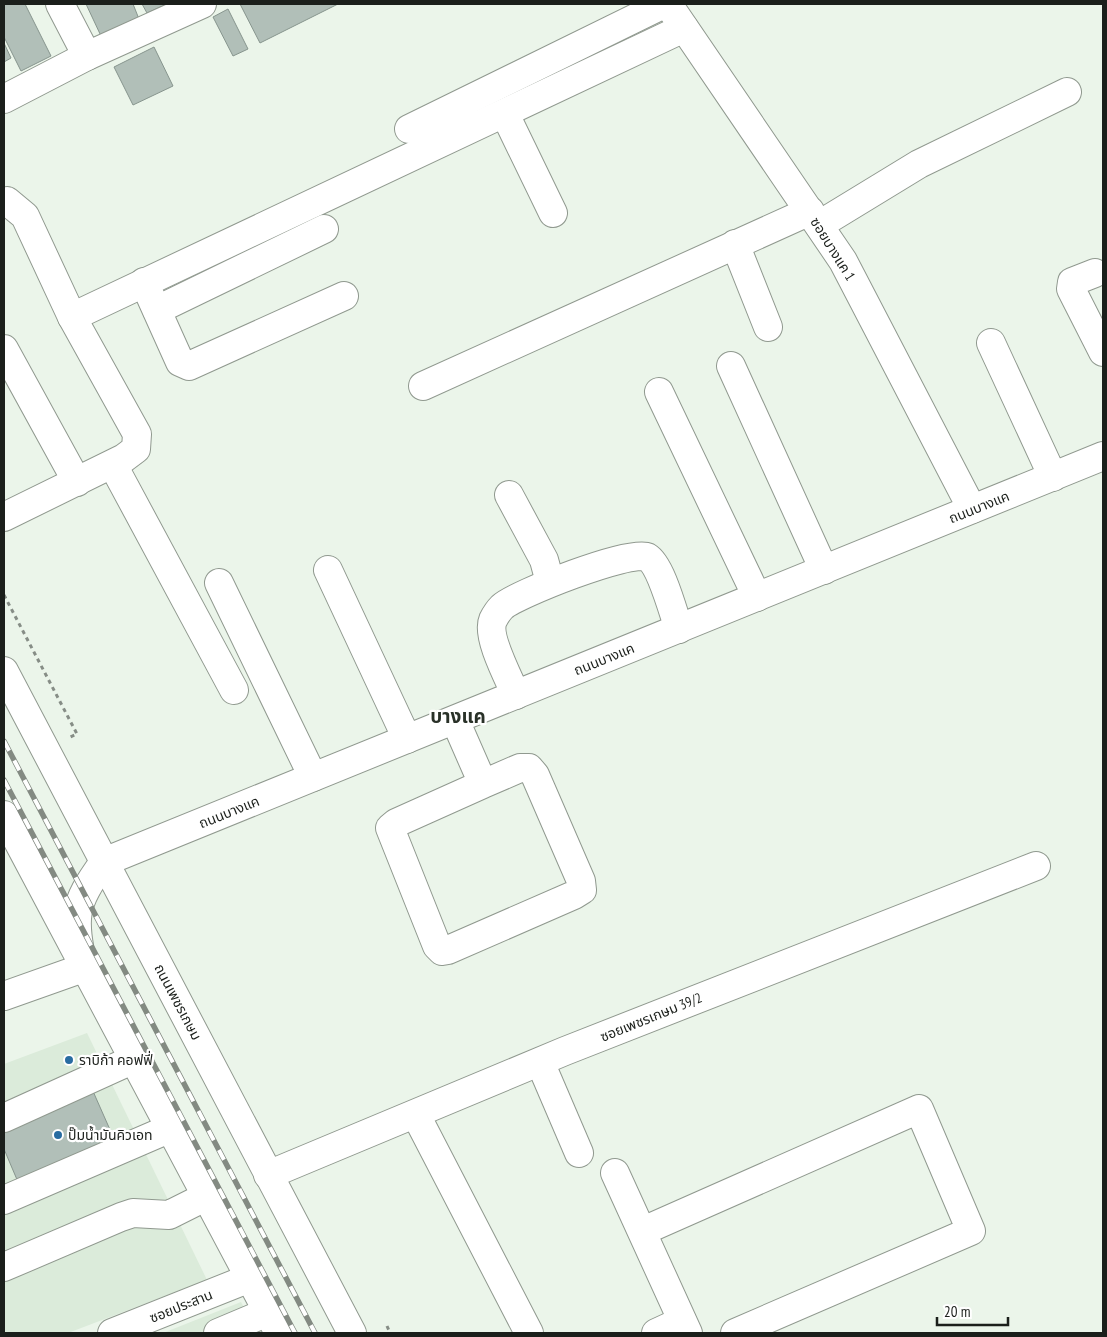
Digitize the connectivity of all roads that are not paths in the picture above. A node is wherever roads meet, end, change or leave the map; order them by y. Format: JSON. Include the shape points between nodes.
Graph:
{"nodes":[{"id":1,"x":60,"y":4,"type":"edge"},
{"id":2,"x":202,"y":4,"type":"edge"},
{"id":3,"x":664,"y":4,"type":"edge"},
{"id":4,"x":668,"y":4,"type":"edge"},
{"id":5,"x":684,"y":28,"type":"junction"},
{"id":6,"x":87,"y":56,"type":"junction"},
{"id":7,"x":1067,"y":92,"type":"dead end"},
{"id":8,"x":4,"y":98,"type":"edge"},
{"id":9,"x":505,"y":114,"type":"junction"},
{"id":10,"x":408,"y":129,"type":"dead end"},
{"id":11,"x":4,"y":202,"type":"edge"},
{"id":12,"x":553,"y":214,"type":"dead end"},
{"id":13,"x":814,"y":218,"type":"junction"},
{"id":14,"x":324,"y":229,"type":"dead end"},
{"id":15,"x":735,"y":244,"type":"junction"},
{"id":16,"x":1095,"y":274,"type":"edge"},
{"id":17,"x":144,"y":282,"type":"junction"},
{"id":18,"x":344,"y":296,"type":"dead end"},
{"id":19,"x":157,"y":310,"type":"junction"},
{"id":20,"x":72,"y":318,"type":"junction"},
{"id":21,"x":768,"y":327,"type":"dead end"},
{"id":22,"x":991,"y":343,"type":"dead end"},
{"id":23,"x":4,"y":348,"type":"edge"},
{"id":24,"x":1103,"y":352,"type":"edge"},
{"id":25,"x":731,"y":366,"type":"dead end"},
{"id":26,"x":423,"y":386,"type":"dead end"},
{"id":27,"x":659,"y":392,"type":"dead end"},
{"id":28,"x":1103,"y":456,"type":"edge"},
{"id":29,"x":112,"y":465,"type":"junction"},
{"id":30,"x":1053,"y":477,"type":"junction"},
{"id":31,"x":77,"y":482,"type":"junction"},
{"id":32,"x":509,"y":495,"type":"dead end"},
{"id":33,"x":972,"y":509,"type":"junction"},
{"id":34,"x":4,"y":516,"type":"edge"},
{"id":35,"x":328,"y":570,"type":"dead end"},
{"id":36,"x":824,"y":570,"type":"junction"},
{"id":37,"x":550,"y":582,"type":"junction"},
{"id":38,"x":219,"y":583,"type":"dead end"},
{"id":39,"x":757,"y":597,"type":"junction"},
{"id":40,"x":680,"y":629,"type":"junction"},
{"id":41,"x":4,"y":671,"type":"edge"},
{"id":42,"x":234,"y":690,"type":"dead end"},
{"id":43,"x":516,"y":695,"type":"junction"},
{"id":44,"x":455,"y":720,"type":"junction"},
{"id":45,"x":407,"y":739,"type":"junction"},
{"id":46,"x":313,"y":777,"type":"junction"},
{"id":47,"x":483,"y":784,"type":"junction"},
{"id":48,"x":5,"y":822,"type":"edge"},
{"id":49,"x":104,"y":862,"type":"junction"},
{"id":50,"x":1036,"y":866,"type":"dead end"},
{"id":51,"x":83,"y":968,"type":"junction"},
{"id":52,"x":4,"y":996,"type":"edge"},
{"id":53,"x":132,"y":1060,"type":"junction"},
{"id":54,"x":540,"y":1062,"type":"junction"},
{"id":55,"x":416,"y":1115,"type":"junction"},
{"id":56,"x":4,"y":1118,"type":"edge"},
{"id":57,"x":170,"y":1128,"type":"junction"},
{"id":58,"x":579,"y":1153,"type":"dead end"},
{"id":59,"x":616,"y":1173,"type":"dead end"},
{"id":60,"x":268,"y":1175,"type":"junction"},
{"id":61,"x":207,"y":1196,"type":"junction"},
{"id":62,"x":4,"y":1200,"type":"edge"},
{"id":63,"x":643,"y":1231,"type":"junction"},
{"id":64,"x":4,"y":1267,"type":"edge"},
{"id":65,"x":250,"y":1278,"type":"junction"},
{"id":66,"x":274,"y":1323,"type":"edge"},
{"id":67,"x":685,"y":1327,"type":"edge"},
{"id":68,"x":112,"y":1333,"type":"edge"},
{"id":69,"x":218,"y":1333,"type":"edge"},
{"id":70,"x":352,"y":1333,"type":"edge"},
{"id":71,"x":529,"y":1333,"type":"edge"},
{"id":72,"x":656,"y":1333,"type":"edge"},
{"id":73,"x":735,"y":1333,"type":"edge"}],
"edges":[{"from":1,"to":6,"type":"street"},
{"from":2,"to":6,"type":"street"},
{"from":3,"to":10,"type":"street"},
{"from":4,"to":5,"type":"street","name":"ซอยบางแค 1"},
{"from":5,"to":9,"type":"street"},
{"from":5,"to":13,"type":"street","name":"ซอยบางแค 1"},
{"from":6,"to":8,"type":"street"},
{"from":7,"to":13,"type":"street"},
{"from":9,"to":12,"type":"street"},
{"from":9,"to":17,"type":"street"},
{"from":11,"to":20,"type":"street","via":[[25,216]]},
{"from":13,"to":15,"type":"street"},
{"from":13,"to":33,"type":"street","name":"ซอยบางแค 1","via":[[843,260]]},
{"from":14,"to":19,"type":"street"},
{"from":15,"to":21,"type":"street"},
{"from":15,"to":26,"type":"street"},
{"from":16,"to":24,"type":"street","via":[[1072,282],[1071,289]]},
{"from":17,"to":19,"type":"street"},
{"from":17,"to":20,"type":"street"},
{"from":18,"to":19,"type":"street","via":[[189,366],[180,362]]},
{"from":20,"to":29,"type":"street","via":[[137,434],[136,448]]},
{"from":22,"to":30,"type":"street"},
{"from":23,"to":31,"type":"street"},
{"from":25,"to":36,"type":"street"},
{"from":27,"to":39,"type":"street"},
{"from":28,"to":30,"type":"street","name":"ถนนบางแค"},
{"from":29,"to":31,"type":"street"},
{"from":29,"to":42,"type":"street"},
{"from":30,"to":33,"type":"street","name":"ถนนบางแค"},
{"from":31,"to":34,"type":"street"},
{"from":32,"to":37,"type":"street","via":[[544,560]]},
{"from":33,"to":36,"type":"street","name":"ถนนบางแค"},
{"from":35,"to":45,"type":"street"},
{"from":36,"to":39,"type":"street","name":"ถนนบางแค"},
{"from":37,"to":40,"type":"street","via":[[631,556],[646,556],[655,564]]},
{"from":37,"to":43,"type":"street","via":[[502,607],[492,621],[493,638]]},
{"from":38,"to":46,"type":"street"},
{"from":39,"to":40,"type":"street","name":"ถนนบางแค"},
{"from":40,"to":43,"type":"street","name":"ถนนบางแค"},
{"from":41,"to":49,"type":"street","name":"ถนนเพชรเกษม"},
{"from":43,"to":44,"type":"street","name":"ถนนบางแค"},
{"from":44,"to":45,"type":"street","name":"ถนนบางแค"},
{"from":44,"to":47,"type":"street"},
{"from":45,"to":46,"type":"street","name":"ถนนบางแค"},
{"from":46,"to":49,"type":"street","name":"ถนนบางแค"},
{"from":47,"to":47,"type":"street","via":[[390,828],[442,951],[582,890],[535,775],[529,768],[520,768]]},
{"from":48,"to":51,"type":"street"},
{"from":49,"to":51,"type":"street","via":[[79,900],[76,915]]},
{"from":49,"to":60,"type":"street","name":"ถนนเพชรเกษม"},
{"from":50,"to":54,"type":"street","name":"ซอยเพชรเกษม 39/2"},
{"from":51,"to":52,"type":"street"},
{"from":51,"to":53,"type":"street"},
{"from":53,"to":56,"type":"street"},
{"from":53,"to":57,"type":"street"},
{"from":54,"to":55,"type":"street","name":"ซอยเพชรเกษม 39/2"},
{"from":54,"to":58,"type":"street"},
{"from":55,"to":60,"type":"street","name":"ซอยเพชรเกษม 39/2"},
{"from":55,"to":71,"type":"street"},
{"from":57,"to":61,"type":"street"},
{"from":57,"to":62,"type":"street"},
{"from":59,"to":63,"type":"street"},
{"from":60,"to":70,"type":"street","name":"ถนนเพชรเกษม"},
{"from":61,"to":64,"type":"street","via":[[169,1215],[133,1213],[121,1217]]},
{"from":61,"to":65,"type":"street"},
{"from":63,"to":67,"type":"street"},
{"from":63,"to":73,"type":"street","via":[[919,1109],[971,1231]]},
{"from":65,"to":66,"type":"street"},
{"from":65,"to":68,"type":"street","name":"ซอยประสาน"},
{"from":66,"to":69,"type":"street"},
{"from":67,"to":72,"type":"street"}]}
